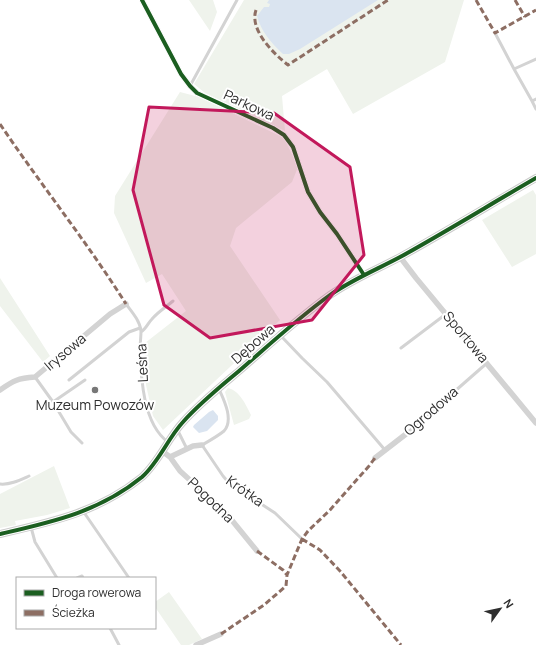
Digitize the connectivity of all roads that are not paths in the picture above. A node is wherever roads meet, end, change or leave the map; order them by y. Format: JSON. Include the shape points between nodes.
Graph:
{"nodes":[{"id":1,"x":142,"y":0,"type":"edge"},
{"id":2,"x":237,"y":0,"type":"edge"},
{"id":3,"x":495,"y":33,"type":"dead end"},
{"id":4,"x":536,"y":59,"type":"edge"},
{"id":5,"x":514,"y":69,"type":"junction"},
{"id":6,"x":190,"y":86,"type":"junction"},
{"id":7,"x":536,"y":99,"type":"edge"},
{"id":8,"x":532,"y":101,"type":"junction"},
{"id":9,"x":536,"y":109,"type":"edge"},
{"id":10,"x":536,"y":178,"type":"edge"},
{"id":11,"x":400,"y":257,"type":"junction"},
{"id":12,"x":364,"y":275,"type":"junction"},
{"id":13,"x":173,"y":301,"type":"dead end"},
{"id":14,"x":126,"y":304,"type":"joint"},
{"id":15,"x":446,"y":314,"type":"junction"},
{"id":16,"x":140,"y":330,"type":"junction"},
{"id":17,"x":280,"y":335,"type":"junction"},
{"id":18,"x":401,"y":348,"type":"dead end"},
{"id":19,"x":487,"y":363,"type":"junction"},
{"id":20,"x":35,"y":377,"type":"junction"},
{"id":21,"x":69,"y":380,"type":"dead end"},
{"id":22,"x":85,"y":380,"type":"dead end"},
{"id":23,"x":219,"y":389,"type":"junction"},
{"id":24,"x":0,"y":390,"type":"edge"},
{"id":25,"x":53,"y":402,"type":"junction"},
{"id":26,"x":534,"y":416,"type":"edge"},
{"id":27,"x":536,"y":423,"type":"edge"},
{"id":28,"x":177,"y":429,"type":"junction"},
{"id":29,"x":406,"y":434,"type":"joint"},
{"id":30,"x":82,"y":442,"type":"dead end"},
{"id":31,"x":168,"y":442,"type":"junction"},
{"id":32,"x":202,"y":445,"type":"junction"},
{"id":33,"x":187,"y":449,"type":"junction"},
{"id":34,"x":385,"y":450,"type":"junction"},
{"id":35,"x":162,"y":451,"type":"junction"},
{"id":36,"x":170,"y":457,"type":"junction"},
{"id":37,"x":375,"y":458,"type":"dead end"},
{"id":38,"x":29,"y":476,"type":"dead end"},
{"id":39,"x":0,"y":484,"type":"edge"},
{"id":40,"x":83,"y":512,"type":"junction"},
{"id":41,"x":31,"y":527,"type":"junction"},
{"id":42,"x":0,"y":534,"type":"edge"},
{"id":43,"x":302,"y":539,"type":"dead end"},
{"id":44,"x":257,"y":551,"type":"dead end"},
{"id":45,"x":56,"y":577,"type":"edge"},
{"id":46,"x":128,"y":577,"type":"edge"},
{"id":47,"x":111,"y":629,"type":"edge"},
{"id":48,"x":221,"y":634,"type":"dead end"},
{"id":49,"x":119,"y":645,"type":"edge"},
{"id":50,"x":196,"y":645,"type":"edge"}],
"edges":[{"from":1,"to":6,"type":"street","name":"Parkowa","via":[[181,74]]},
{"from":2,"to":6,"type":"lane"},
{"from":3,"to":5,"type":"lane"},
{"from":4,"to":5,"type":"lane"},
{"from":5,"to":8,"type":"lane"},
{"from":6,"to":12,"type":"street","name":"Parkowa","via":[[198,93],[284,135],[293,147],[308,192]]},
{"from":7,"to":8,"type":"lane"},
{"from":8,"to":9,"type":"lane"},
{"from":10,"to":11,"type":"street","name":"Dębowa"},
{"from":11,"to":12,"type":"street","name":"Dębowa"},
{"from":11,"to":15,"type":"street","name":"Sportowa"},
{"from":12,"to":17,"type":"street","name":"Dębowa","via":[[330,295]]},
{"from":13,"to":16,"type":"lane","via":[[150,321],[144,330]]},
{"from":14,"to":16,"type":"lane","name":"Leśna","via":[[137,319]]},
{"from":14,"to":20,"type":"street","name":"Irysowa","via":[[110,314]]},
{"from":15,"to":18,"type":"lane"},
{"from":15,"to":19,"type":"street","name":"Sportowa"},
{"from":16,"to":21,"type":"lane","via":[[129,332]]},
{"from":16,"to":31,"type":"lane","name":"Leśna","via":[[143,386],[150,420],[157,432]]},
{"from":17,"to":23,"type":"street","name":"Dębowa"},
{"from":17,"to":34,"type":"lane","via":[[327,382]]},
{"from":19,"to":26,"type":"street","name":"Sportowa"},
{"from":19,"to":29,"type":"lane","name":"Ogrodowa"},
{"from":20,"to":24,"type":"street","name":"Irysowa","via":[[20,378]]},
{"from":20,"to":25,"type":"lane"},
{"from":22,"to":25,"type":"lane"},
{"from":23,"to":28,"type":"street","name":"Dębowa"},
{"from":23,"to":32,"type":"lane","via":[[229,422],[224,431]]},
{"from":25,"to":30,"type":"lane","via":[[71,432]]},
{"from":26,"to":27,"type":"street","name":"Sportowa"},
{"from":28,"to":31,"type":"street","name":"Dębowa"},
{"from":28,"to":33,"type":"lane"},
{"from":29,"to":34,"type":"street","name":"Ogrodowa"},
{"from":31,"to":35,"type":"street","name":"Dębowa"},
{"from":32,"to":33,"type":"street"},
{"from":32,"to":43,"type":"lane","name":"Krótka","via":[[229,483],[275,512]]},
{"from":33,"to":36,"type":"street"},
{"from":34,"to":37,"type":"street","name":"Ogrodowa"},
{"from":35,"to":36,"type":"street","name":"Pogodna"},
{"from":35,"to":40,"type":"street","name":"Dębowa","via":[[142,476],[102,503]]},
{"from":36,"to":44,"type":"street","name":"Pogodna","via":[[180,471],[226,513]]},
{"from":38,"to":39,"type":"lane"},
{"from":40,"to":41,"type":"street","name":"Dębowa"},
{"from":40,"to":46,"type":"lane"},
{"from":41,"to":42,"type":"street","name":"Dębowa"},
{"from":41,"to":45,"type":"lane","via":[[35,542]]},
{"from":47,"to":49,"type":"lane"},
{"from":48,"to":50,"type":"street"}]}
